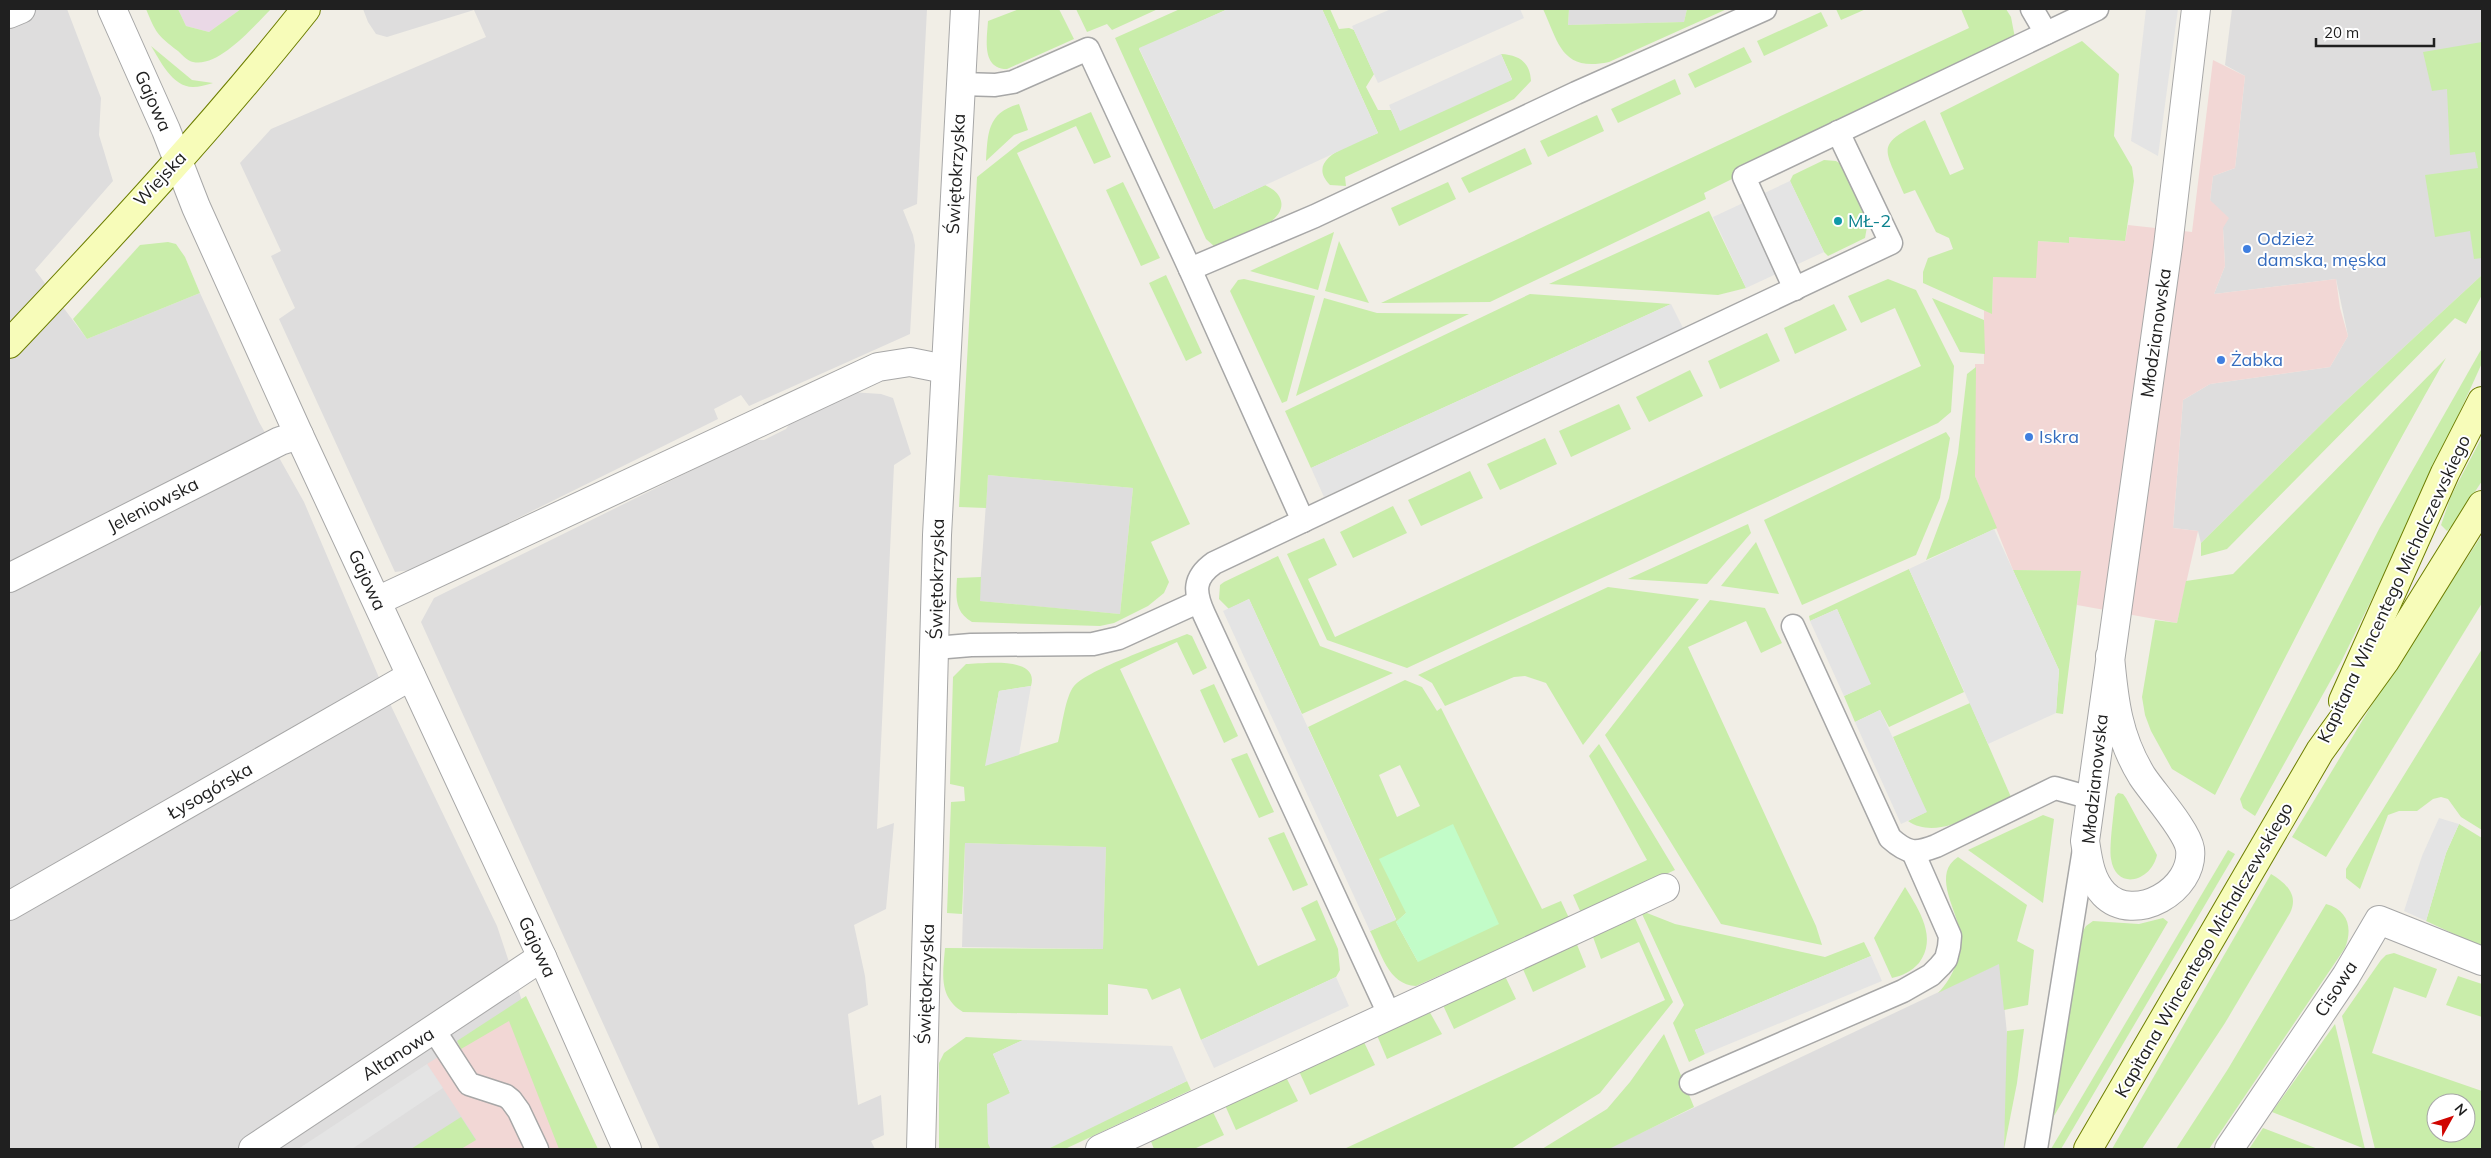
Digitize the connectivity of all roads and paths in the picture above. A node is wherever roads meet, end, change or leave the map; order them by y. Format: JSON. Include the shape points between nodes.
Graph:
{"nodes":[{"id":1,"x":21,"y":9,"type":"edge"},
{"id":2,"x":112,"y":9,"type":"edge"},
{"id":3,"x":306,"y":9,"type":"edge"},
{"id":4,"x":965,"y":9,"type":"edge"},
{"id":5,"x":1765,"y":9,"type":"edge"},
{"id":6,"x":2032,"y":9,"type":"edge"},
{"id":7,"x":2097,"y":9,"type":"edge"},
{"id":8,"x":2196,"y":9,"type":"edge"},
{"id":9,"x":9,"y":14,"type":"edge"},
{"id":10,"x":2046,"y":33,"type":"junction"},
{"id":11,"x":961,"y":84,"type":"junction"},
{"id":12,"x":1838,"y":132,"type":"junction"},
{"id":13,"x":178,"y":160,"type":"junction"},
{"id":14,"x":1190,"y":269,"type":"junction"},
{"id":15,"x":1795,"y":289,"type":"junction"},
{"id":16,"x":9,"y":344,"type":"edge"},
{"id":17,"x":945,"y":369,"type":"junction"},
{"id":18,"x":2482,"y":401,"type":"edge"},
{"id":19,"x":299,"y":435,"type":"junction"},
{"id":20,"x":2482,"y":504,"type":"edge"},
{"id":21,"x":1303,"y":521,"type":"junction"},
{"id":22,"x":9,"y":578,"type":"edge"},
{"id":23,"x":377,"y":601,"type":"junction"},
{"id":24,"x":1198,"y":602,"type":"junction"},
{"id":25,"x":1793,"y":626,"type":"dead end"},
{"id":26,"x":935,"y":648,"type":"junction"},
{"id":27,"x":2110,"y":656,"type":"junction"},
{"id":28,"x":411,"y":676,"type":"junction"},
{"id":29,"x":2320,"y":751,"type":"junction"},
{"id":30,"x":2091,"y":798,"type":"junction"},
{"id":31,"x":2085,"y":841,"type":"junction"},
{"id":32,"x":1913,"y":852,"type":"junction"},
{"id":33,"x":1664,"y":888,"type":"dead end"},
{"id":34,"x":9,"y":906,"type":"edge"},
{"id":35,"x":542,"y":957,"type":"junction"},
{"id":36,"x":2482,"y":961,"type":"edge"},
{"id":37,"x":1388,"y":1014,"type":"junction"},
{"id":38,"x":434,"y":1030,"type":"junction"},
{"id":39,"x":1691,"y":1083,"type":"dead end"},
{"id":40,"x":253,"y":1149,"type":"edge"},
{"id":41,"x":537,"y":1149,"type":"edge"},
{"id":42,"x":627,"y":1149,"type":"edge"},
{"id":43,"x":921,"y":1149,"type":"edge"},
{"id":44,"x":1100,"y":1149,"type":"edge"},
{"id":45,"x":2036,"y":1149,"type":"edge"},
{"id":46,"x":2088,"y":1149,"type":"edge"},
{"id":47,"x":2229,"y":1149,"type":"edge"}],
"edges":[{"from":1,"to":9,"type":"street"},
{"from":2,"to":13,"type":"street","name":"Gajowa"},
{"from":3,"to":13,"type":"main road","name":"Wiejska","via":[[239,93]]},
{"from":4,"to":11,"type":"street","name":"Świętokrzyska"},
{"from":5,"to":14,"type":"lane","via":[[1576,93],[1315,216]]},
{"from":6,"to":10,"type":"lane"},
{"from":7,"to":10,"type":"lane"},
{"from":8,"to":27,"type":"street","name":"Młodzianowska","via":[[2166,256]]},
{"from":10,"to":12,"type":"lane"},
{"from":11,"to":14,"type":"lane","via":[[996,86],[1013,82],[1088,48]]},
{"from":11,"to":17,"type":"street","name":"Świętokrzyska"},
{"from":12,"to":15,"type":"lane","via":[[1744,177]]},
{"from":12,"to":15,"type":"lane","via":[[1891,244]]},
{"from":13,"to":16,"type":"main road","name":"Wiejska"},
{"from":13,"to":19,"type":"street","name":"Gajowa"},
{"from":14,"to":21,"type":"lane"},
{"from":15,"to":21,"type":"lane"},
{"from":17,"to":23,"type":"street","via":[[910,362],[878,367]]},
{"from":17,"to":26,"type":"street","name":"Świętokrzyska"},
{"from":18,"to":29,"type":"main road","name":"Kapitana Wincentego Michalczewskiego","via":[[2445,473]]},
{"from":19,"to":22,"type":"street","name":"Jeleniowska","via":[[280,441]]},
{"from":19,"to":23,"type":"street","name":"Gajowa"},
{"from":20,"to":29,"type":"main road","name":"Kapitana Wincentego Michalczewskiego","via":[[2385,661]]},
{"from":21,"to":24,"type":"lane","via":[[1214,563],[1205,570],[1196,590]]},
{"from":23,"to":28,"type":"street","name":"Gajowa"},
{"from":24,"to":26,"type":"lane","via":[[1119,638],[1093,644]]},
{"from":24,"to":37,"type":"lane"},
{"from":25,"to":32,"type":"lane","via":[[1890,838],[1903,849]]},
{"from":26,"to":43,"type":"street","name":"Świętokrzyska"},
{"from":27,"to":30,"type":"street","name":"Młodzianowska"},
{"from":27,"to":31,"type":"street","name":"Młodzianowska","via":[[2114,704],[2128,750],[2182,833],[2190,848],[2188,862],[2182,880],[2169,894],[2152,903],[2121,903],[2105,895],[2095,881]]},
{"from":28,"to":34,"type":"street","name":"Łysogórska"},
{"from":28,"to":35,"type":"street","name":"Gajowa"},
{"from":29,"to":46,"type":"main road","name":"Kapitana Wincentego Michalczewskiego"},
{"from":30,"to":31,"type":"street","name":"Młodzianowska"},
{"from":30,"to":32,"type":"lane","via":[[2055,788],[1936,846]]},
{"from":31,"to":45,"type":"lane"},
{"from":32,"to":39,"type":"lane","via":[[1950,936],[1948,953],[1931,976]]},
{"from":33,"to":37,"type":"street"},
{"from":35,"to":38,"type":"street","name":"Altanowa"},
{"from":35,"to":42,"type":"street","name":"Gajowa"},
{"from":36,"to":47,"type":"street","name":"Cisowa","via":[[2379,920],[2346,976]]},
{"from":37,"to":44,"type":"street"},
{"from":38,"to":40,"type":"street","name":"Altanowa"},
{"from":38,"to":41,"type":"lane","via":[[469,1084],[511,1100]]}]}
